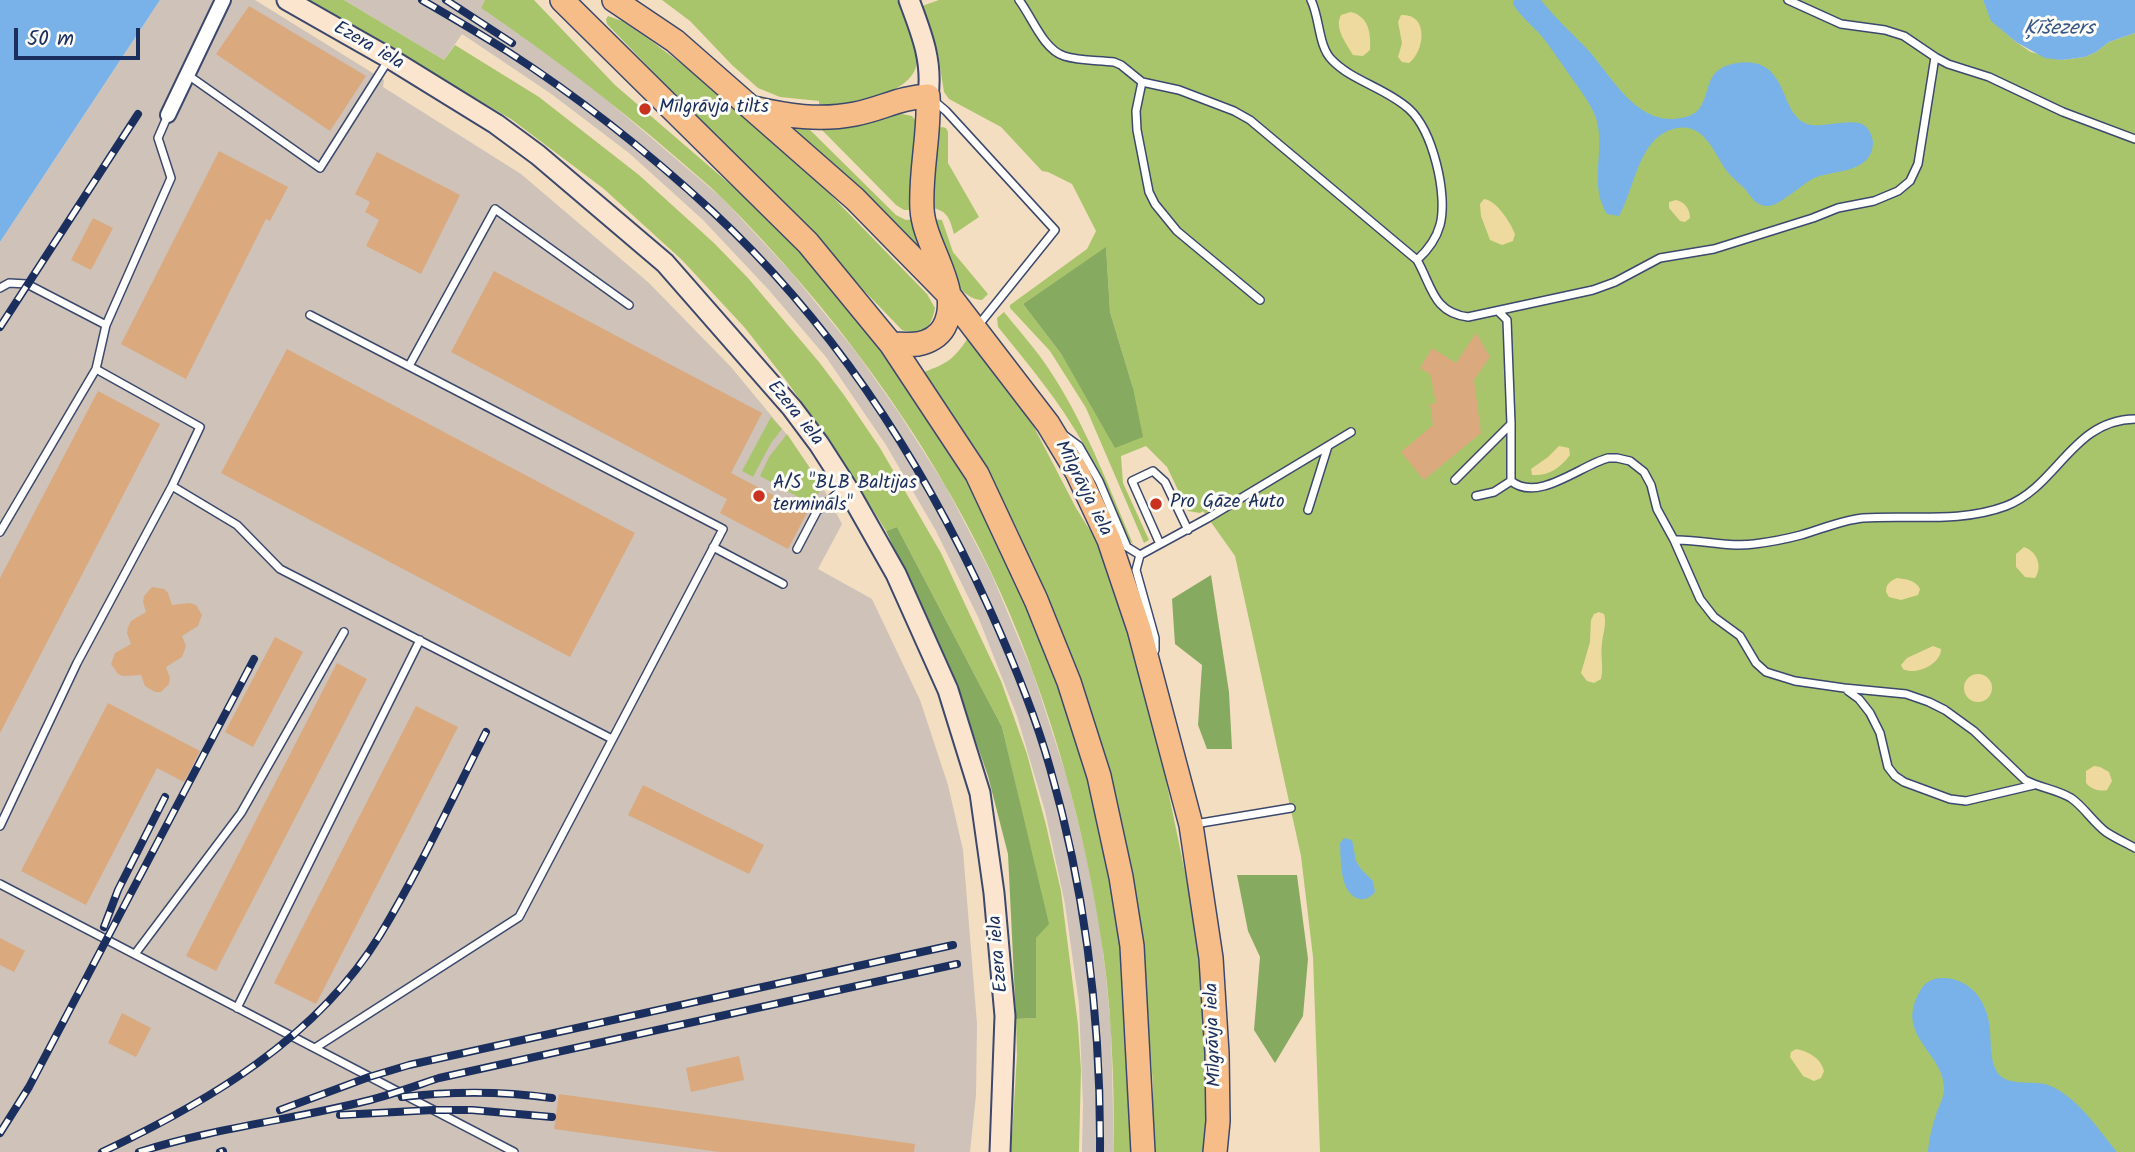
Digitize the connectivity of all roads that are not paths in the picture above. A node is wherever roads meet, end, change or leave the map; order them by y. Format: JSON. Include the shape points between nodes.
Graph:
{"nodes":[{"id":1,"x":223,"y":0,"type":"edge"},
{"id":2,"x":287,"y":0,"type":"edge"},
{"id":3,"x":562,"y":0,"type":"edge"},
{"id":4,"x":614,"y":0,"type":"edge"},
{"id":5,"x":909,"y":0,"type":"edge"},
{"id":6,"x":1019,"y":0,"type":"edge"},
{"id":7,"x":1311,"y":0,"type":"edge"},
{"id":8,"x":1788,"y":0,"type":"edge"},
{"id":9,"x":1935,"y":57,"type":"junction"},
{"id":10,"x":389,"y":58,"type":"junction"},
{"id":11,"x":1952,"y":65,"type":"junction"},
{"id":12,"x":1932,"y":71,"type":"junction"},
{"id":13,"x":1133,"y":74,"type":"junction"},
{"id":14,"x":188,"y":75,"type":"junction"},
{"id":15,"x":1142,"y":82,"type":"junction"},
{"id":16,"x":1158,"y":86,"type":"junction"},
{"id":17,"x":928,"y":96,"type":"junction"},
{"id":18,"x":1138,"y":100,"type":"junction"},
{"id":19,"x":751,"y":108,"type":"junction"},
{"id":20,"x":167,"y":115,"type":"joint"},
{"id":21,"x":2135,"y":139,"type":"edge"},
{"id":22,"x":1405,"y":250,"type":"junction"},
{"id":23,"x":1429,"y":250,"type":"junction"},
{"id":24,"x":1417,"y":260,"type":"junction"},
{"id":25,"x":1424,"y":272,"type":"junction"},
{"id":26,"x":0,"y":288,"type":"edge"},
{"id":27,"x":949,"y":295,"type":"junction"},
{"id":28,"x":1260,"y":300,"type":"dead end"},
{"id":29,"x":629,"y":305,"type":"dead end"},
{"id":30,"x":1511,"y":308,"type":"junction"},
{"id":31,"x":1498,"y":311,"type":"junction"},
{"id":32,"x":310,"y":315,"type":"dead end"},
{"id":33,"x":1507,"y":320,"type":"junction"},
{"id":34,"x":106,"y":325,"type":"junction"},
{"id":35,"x":976,"y":328,"type":"junction"},
{"id":36,"x":891,"y":344,"type":"junction"},
{"id":37,"x":409,"y":366,"type":"junction"},
{"id":38,"x":96,"y":369,"type":"junction"},
{"id":39,"x":2135,"y":419,"type":"edge"},
{"id":40,"x":1048,"y":424,"type":"junction"},
{"id":41,"x":1511,"y":424,"type":"junction"},
{"id":42,"x":1351,"y":432,"type":"dead end"},
{"id":43,"x":1328,"y":446,"type":"junction"},
{"id":44,"x":1455,"y":480,"type":"dead end"},
{"id":45,"x":1511,"y":481,"type":"junction"},
{"id":46,"x":172,"y":486,"type":"junction"},
{"id":47,"x":846,"y":486,"type":"junction"},
{"id":48,"x":1476,"y":496,"type":"dead end"},
{"id":49,"x":1308,"y":510,"type":"dead end"},
{"id":50,"x":1188,"y":530,"type":"junction"},
{"id":51,"x":0,"y":532,"type":"edge"},
{"id":52,"x":1674,"y":540,"type":"junction"},
{"id":53,"x":1160,"y":544,"type":"junction"},
{"id":54,"x":713,"y":547,"type":"junction"},
{"id":55,"x":797,"y":549,"type":"dead end"},
{"id":56,"x":1140,"y":555,"type":"junction"},
{"id":57,"x":783,"y":584,"type":"dead end"},
{"id":58,"x":344,"y":632,"type":"dead end"},
{"id":59,"x":420,"y":640,"type":"junction"},
{"id":60,"x":1154,"y":686,"type":"junction"},
{"id":61,"x":1844,"y":688,"type":"junction"},
{"id":62,"x":612,"y":739,"type":"junction"},
{"id":63,"x":2034,"y":785,"type":"junction"},
{"id":64,"x":1291,"y":808,"type":"dead end"},
{"id":65,"x":1191,"y":825,"type":"junction"},
{"id":66,"x":0,"y":826,"type":"edge"},
{"id":67,"x":2135,"y":848,"type":"edge"},
{"id":68,"x":0,"y":884,"type":"edge"},
{"id":69,"x":135,"y":954,"type":"junction"},
{"id":70,"x":237,"y":1008,"type":"junction"},
{"id":71,"x":315,"y":1048,"type":"junction"},
{"id":72,"x":514,"y":1152,"type":"edge"},
{"id":73,"x":1000,"y":1152,"type":"edge"},
{"id":74,"x":1143,"y":1152,"type":"edge"},
{"id":75,"x":1215,"y":1152,"type":"edge"}],
"edges":[{"from":1,"to":14,"type":"street"},
{"from":2,"to":10,"type":"street","name":"Ezera iela"},
{"from":3,"to":36,"type":"main road","via":[[808,243]]},
{"from":4,"to":19,"type":"main road","name":"Mīlgrāvja iela","via":[[675,41]]},
{"from":5,"to":17,"type":"street","via":[[929,60]]},
{"from":6,"to":13,"type":"lane","via":[[1057,53],[1114,62]]},
{"from":7,"to":23,"type":"lane","via":[[1332,60],[1391,95],[1426,131],[1443,203]]},
{"from":8,"to":9,"type":"lane","via":[[1841,24],[1904,36]]},
{"from":9,"to":11,"type":"lane"},
{"from":9,"to":12,"type":"lane"},
{"from":10,"to":14,"type":"lane","via":[[320,168]]},
{"from":10,"to":47,"type":"street","name":"Ezera iela","via":[[538,155],[665,263],[792,408]]},
{"from":11,"to":12,"type":"lane","via":[[1939,65]]},
{"from":11,"to":21,"type":"lane"},
{"from":12,"to":30,"type":"lane","via":[[1918,164],[1910,181],[1898,191],[1714,249],[1668,256],[1603,287]]},
{"from":13,"to":15,"type":"lane"},
{"from":13,"to":18,"type":"lane"},
{"from":14,"to":20,"type":"street"},
{"from":15,"to":16,"type":"lane"},
{"from":15,"to":18,"type":"lane"},
{"from":16,"to":18,"type":"lane","via":[[1145,90]]},
{"from":16,"to":22,"type":"lane","via":[[1204,99],[1250,120]]},
{"from":17,"to":19,"type":"main road","via":[[836,117],[787,116]]},
{"from":17,"to":27,"type":"main road","via":[[922,213]]},
{"from":17,"to":35,"type":"lane","via":[[1055,230]]},
{"from":18,"to":28,"type":"lane","via":[[1137,130],[1155,204],[1177,231]]},
{"from":19,"to":27,"type":"main road","name":"Mīlgrāvja iela","via":[[855,199]]},
{"from":20,"to":34,"type":"lane","via":[[158,138],[171,178]]},
{"from":22,"to":23,"type":"lane"},
{"from":22,"to":24,"type":"lane"},
{"from":23,"to":24,"type":"lane"},
{"from":23,"to":25,"type":"lane"},
{"from":24,"to":25,"type":"lane"},
{"from":25,"to":31,"type":"lane","via":[[1440,306],[1451,314],[1468,317]]},
{"from":26,"to":34,"type":"lane","via":[[9,283],[27,284]]},
{"from":27,"to":35,"type":"main road","name":"Mīlgrāvja iela"},
{"from":27,"to":36,"type":"main road","via":[[950,316],[939,336],[920,344]]},
{"from":29,"to":37,"type":"lane","via":[[495,209]]},
{"from":30,"to":31,"type":"lane"},
{"from":30,"to":33,"type":"lane"},
{"from":31,"to":33,"type":"lane"},
{"from":32,"to":37,"type":"lane"},
{"from":33,"to":41,"type":"lane"},
{"from":34,"to":38,"type":"lane"},
{"from":35,"to":40,"type":"main road","name":"Mīlgrāvja iela"},
{"from":36,"to":74,"type":"main road","via":[[977,474],[1069,682],[1099,776],[1132,946]]},
{"from":37,"to":54,"type":"lane","via":[[723,529]]},
{"from":38,"to":46,"type":"lane","via":[[200,427]]},
{"from":38,"to":51,"type":"lane"},
{"from":39,"to":52,"type":"lane","via":[[2107,423],[2089,434],[2031,493],[1998,508],[1931,517],[1852,519],[1745,545]]},
{"from":40,"to":56,"type":"lane","via":[[1079,446],[1127,547]]},
{"from":40,"to":60,"type":"main road","name":"Mīlgrāvja iela","via":[[1109,540]]},
{"from":41,"to":44,"type":"lane"},
{"from":41,"to":45,"type":"lane"},
{"from":42,"to":43,"type":"lane"},
{"from":43,"to":49,"type":"lane"},
{"from":43,"to":50,"type":"lane"},
{"from":45,"to":48,"type":"lane"},
{"from":45,"to":52,"type":"lane","via":[[1524,487],[1543,486],[1601,460],[1630,461],[1648,478],[1657,509]]},
{"from":46,"to":59,"type":"lane","via":[[237,525],[279,569]]},
{"from":46,"to":66,"type":"lane","via":[[77,663]]},
{"from":47,"to":55,"type":"lane","via":[[817,511]]},
{"from":47,"to":73,"type":"street","name":"Ezera iela","via":[[896,574],[948,690],[980,793],[1005,1016]]},
{"from":50,"to":53,"type":"lane"},
{"from":50,"to":53,"type":"lane","via":[[1165,482],[1153,471],[1132,481]]},
{"from":52,"to":61,"type":"lane","via":[[1700,599],[1714,617],[1740,636],[1760,668],[1779,677]]},
{"from":53,"to":56,"type":"lane"},
{"from":54,"to":57,"type":"lane"},
{"from":54,"to":62,"type":"lane"},
{"from":56,"to":60,"type":"lane","via":[[1136,570],[1155,638]]},
{"from":58,"to":69,"type":"lane","via":[[241,813]]},
{"from":59,"to":62,"type":"lane"},
{"from":59,"to":70,"type":"lane"},
{"from":60,"to":65,"type":"main road","name":"Mīlgrāvja iela"},
{"from":61,"to":63,"type":"lane","via":[[1906,694],[1937,705]]},
{"from":61,"to":63,"type":"lane","via":[[1870,713],[1888,767],[1899,779],[1959,801]]},
{"from":62,"to":71,"type":"lane","via":[[519,917]]},
{"from":63,"to":67,"type":"lane","via":[[2068,796],[2108,833]]},
{"from":64,"to":65,"type":"lane"},
{"from":65,"to":75,"type":"main road","name":"Mīlgrāvja iela","via":[[1211,958],[1217,1053]]},
{"from":68,"to":69,"type":"lane"},
{"from":69,"to":70,"type":"lane"},
{"from":70,"to":71,"type":"lane"},
{"from":71,"to":72,"type":"lane"}]}
